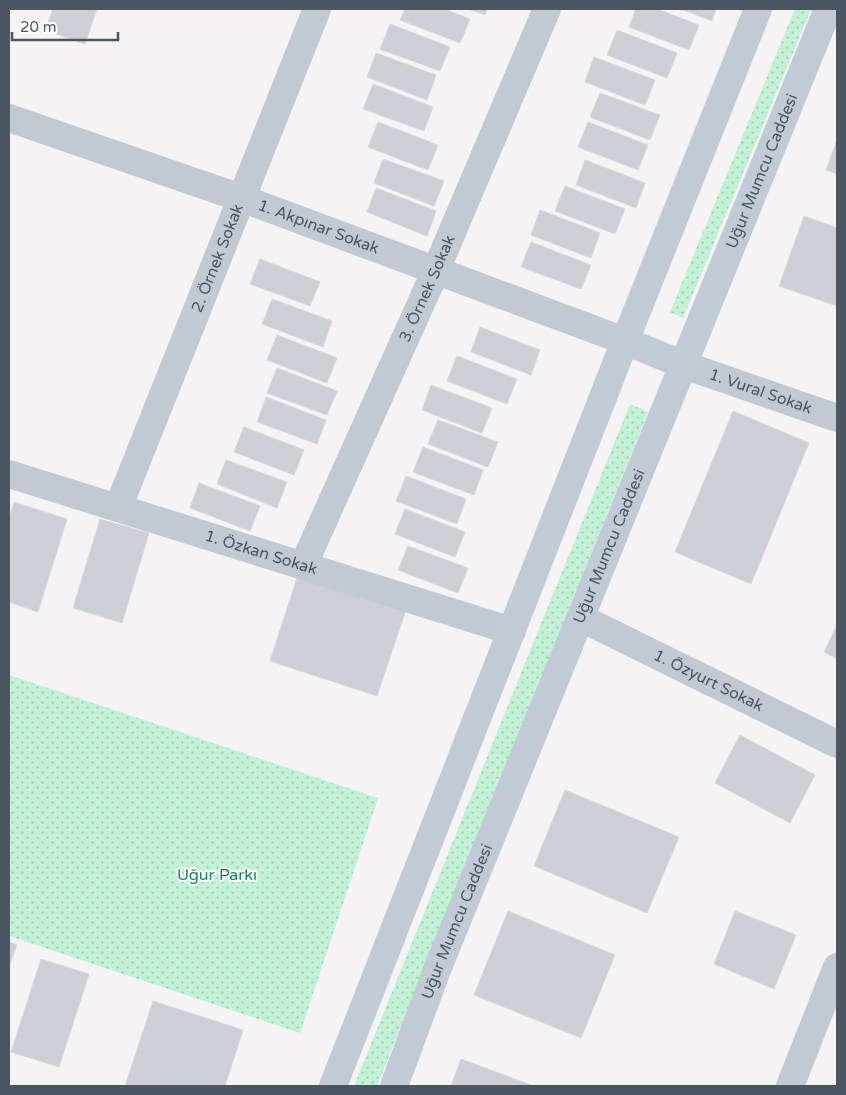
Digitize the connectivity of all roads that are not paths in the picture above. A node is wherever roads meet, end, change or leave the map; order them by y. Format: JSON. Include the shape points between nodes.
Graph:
{"nodes":[{"id":1,"x":317,"y":9,"type":"edge"},
{"id":2,"x":547,"y":9,"type":"edge"},
{"id":3,"x":758,"y":9,"type":"edge"},
{"id":4,"x":828,"y":9,"type":"edge"},
{"id":5,"x":9,"y":118,"type":"edge"},
{"id":6,"x":241,"y":198,"type":"junction"},
{"id":7,"x":436,"y":270,"type":"junction"},
{"id":8,"x":625,"y":341,"type":"junction"},
{"id":9,"x":684,"y":365,"type":"junction"},
{"id":10,"x":837,"y":418,"type":"edge"},
{"id":11,"x":9,"y":474,"type":"edge"},
{"id":12,"x":118,"y":508,"type":"junction"},
{"id":13,"x":303,"y":566,"type":"junction"},
{"id":14,"x":581,"y":618,"type":"junction"},
{"id":15,"x":512,"y":631,"type":"junction"},
{"id":16,"x":837,"y":744,"type":"edge"},
{"id":17,"x":837,"y":966,"type":"edge"},
{"id":18,"x":333,"y":1086,"type":"edge"},
{"id":19,"x":394,"y":1086,"type":"edge"},
{"id":20,"x":790,"y":1086,"type":"edge"}],
"edges":[{"from":1,"to":6,"type":"street","name":"2. Örnek Sokak"},
{"from":2,"to":7,"type":"street","name":"3. Örnek Sokak"},
{"from":3,"to":8,"type":"street"},
{"from":4,"to":9,"type":"street","name":"Uğur Mumcu Caddesi"},
{"from":5,"to":6,"type":"street","name":"1. Akpınar Sokak"},
{"from":6,"to":7,"type":"street","name":"1. Akpınar Sokak"},
{"from":6,"to":12,"type":"street","name":"2. Örnek Sokak"},
{"from":7,"to":8,"type":"street","name":"1. Akpınar Sokak"},
{"from":7,"to":13,"type":"street","name":"3. Örnek Sokak"},
{"from":8,"to":9,"type":"street"},
{"from":8,"to":15,"type":"street"},
{"from":9,"to":10,"type":"street","name":"1. Vural Sokak"},
{"from":9,"to":14,"type":"street","name":"Uğur Mumcu Caddesi"},
{"from":11,"to":12,"type":"street","name":"1. Özkan Sokak"},
{"from":12,"to":13,"type":"street","name":"1. Özkan Sokak"},
{"from":13,"to":15,"type":"street","name":"1. Özkan Sokak"},
{"from":14,"to":16,"type":"street","name":"1. Özyurt Sokak"},
{"from":14,"to":19,"type":"street","name":"Uğur Mumcu Caddesi","via":[[437,970]]},
{"from":15,"to":18,"type":"street"},
{"from":17,"to":20,"type":"street"}]}
